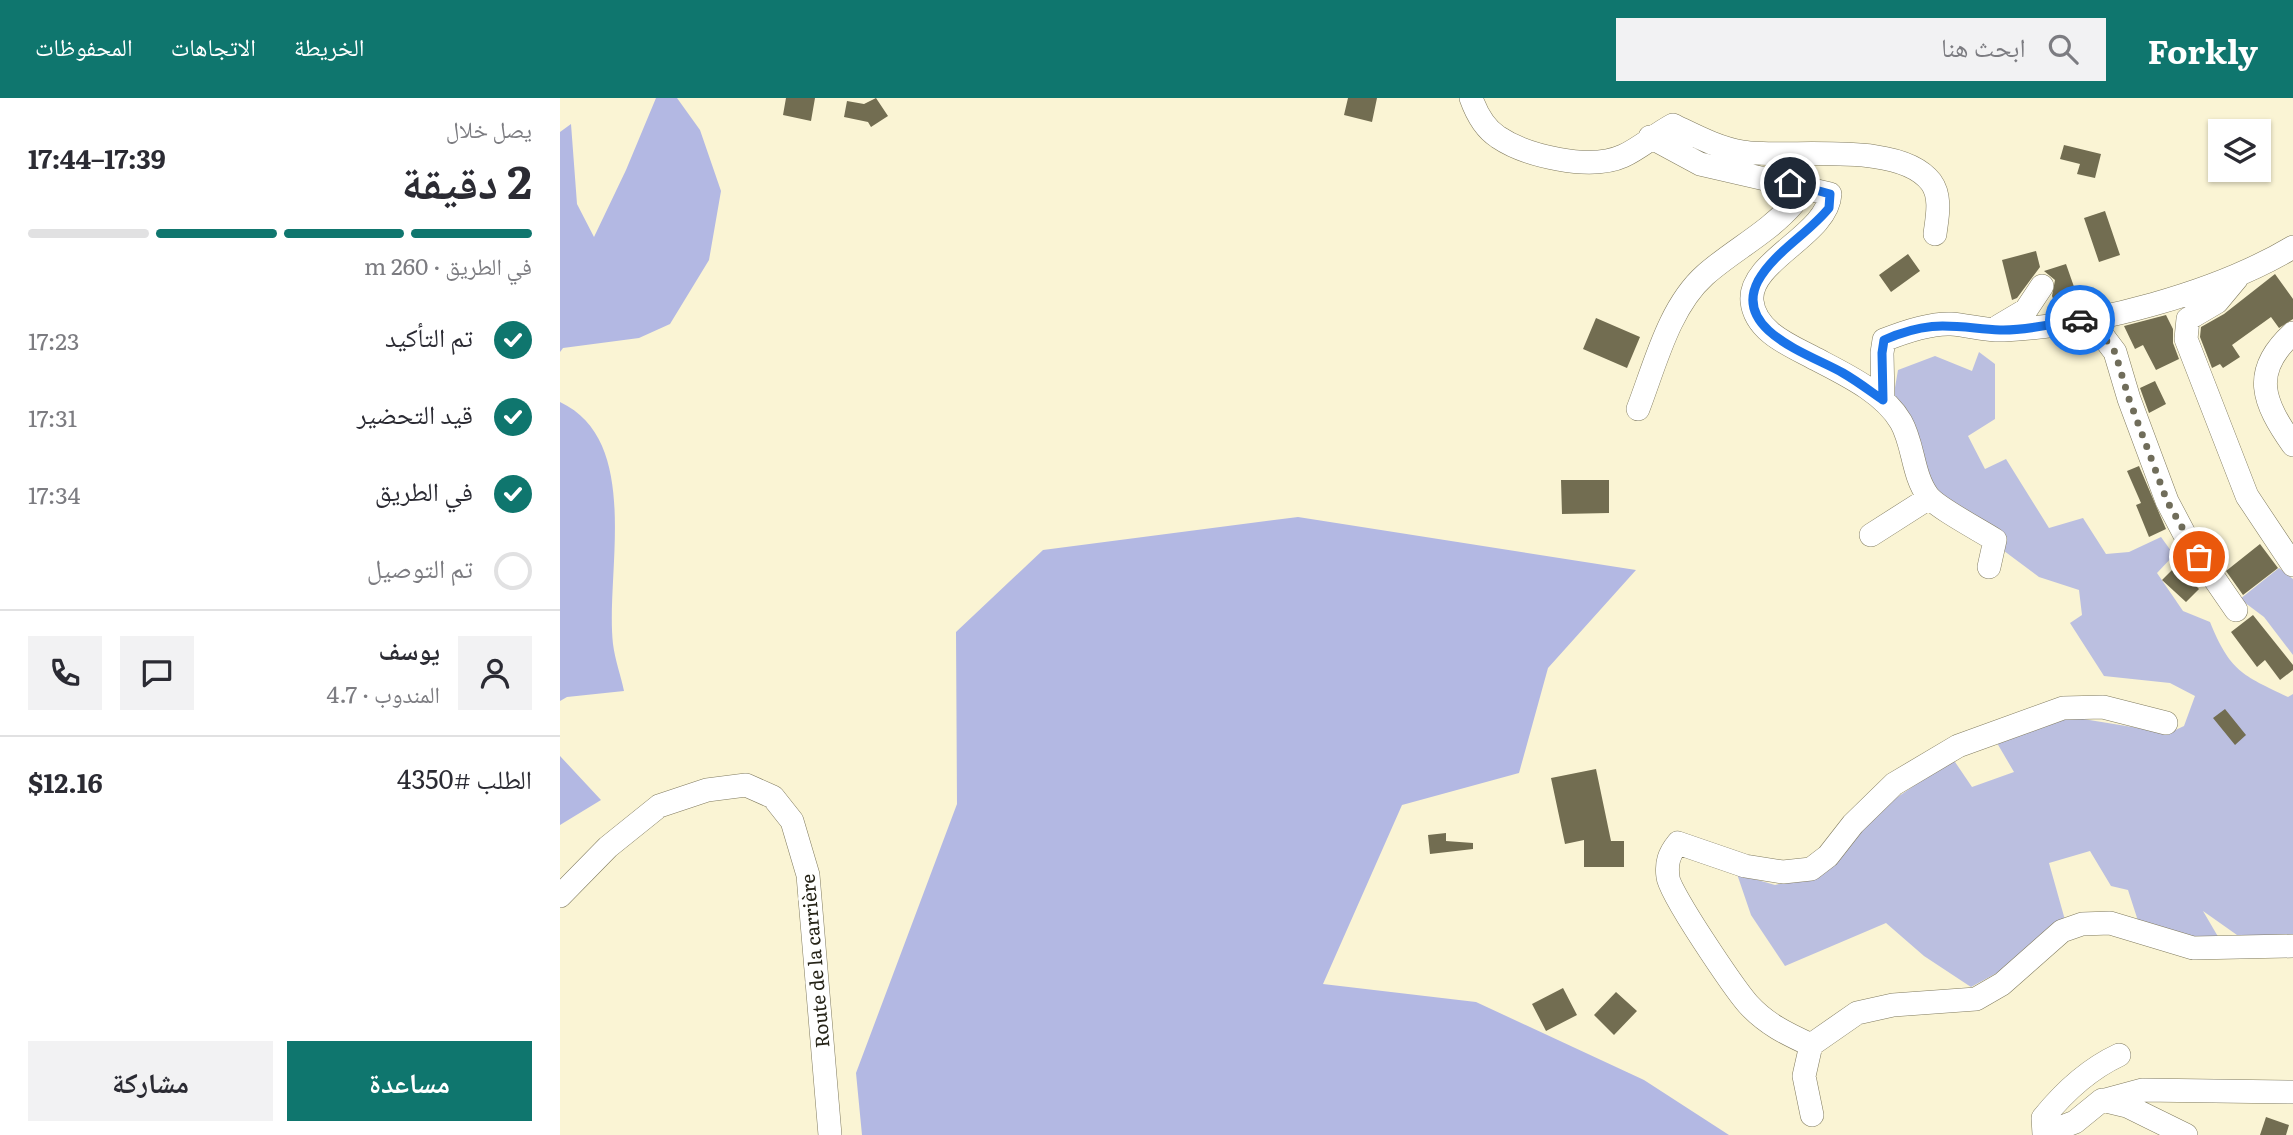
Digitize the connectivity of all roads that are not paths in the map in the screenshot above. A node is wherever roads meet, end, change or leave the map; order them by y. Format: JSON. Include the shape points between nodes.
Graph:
{"nodes":[{"id":1,"x":1471,"y":98,"type":"edge"},
{"id":2,"x":1650,"y":137,"type":"junction"},
{"id":3,"x":1790,"y":183,"type":"junction"},
{"id":4,"x":1935,"y":234,"type":"dead end"},
{"id":5,"x":2293,"y":247,"type":"edge"},
{"id":6,"x":2242,"y":272,"type":"junction"},
{"id":7,"x":2042,"y":286,"type":"dead end"},
{"id":8,"x":2090,"y":319,"type":"junction"},
{"id":9,"x":1993,"y":329,"type":"junction"},
{"id":10,"x":2293,"y":333,"type":"edge"},
{"id":11,"x":1883,"y":400,"type":"junction"},
{"id":12,"x":1638,"y":409,"type":"dead end"},
{"id":13,"x":2293,"y":445,"type":"edge"},
{"id":14,"x":1929,"y":498,"type":"junction"},
{"id":15,"x":1871,"y":535,"type":"dead end"},
{"id":16,"x":2293,"y":565,"type":"edge"},
{"id":17,"x":1989,"y":567,"type":"dead end"},
{"id":18,"x":2236,"y":610,"type":"dead end"},
{"id":19,"x":2166,"y":723,"type":"dead end"},
{"id":20,"x":560,"y":896,"type":"edge"},
{"id":21,"x":2293,"y":946,"type":"edge"},
{"id":22,"x":1811,"y":1045,"type":"junction"},
{"id":23,"x":2119,"y":1055,"type":"dead end"},
{"id":24,"x":2293,"y":1092,"type":"edge"},
{"id":25,"x":2102,"y":1100,"type":"junction"},
{"id":26,"x":1812,"y":1115,"type":"dead end"},
{"id":27,"x":830,"y":1135,"type":"edge"},
{"id":28,"x":2044,"y":1135,"type":"edge"},
{"id":29,"x":2186,"y":1135,"type":"edge"}],
"edges":[{"from":1,"to":2,"type":"street","via":[[1476,114],[1497,137],[1568,161],[1622,157]]},
{"from":2,"to":3,"type":"street","via":[[1700,164]]},
{"from":2,"to":4,"type":"street","via":[[1673,125],[1746,153],[1886,159],[1912,167],[1932,183],[1939,205]]},
{"from":3,"to":11,"type":"street","via":[[1830,194],[1829,208],[1758,281],[1752,300],[1759,320],[1776,338]]},
{"from":3,"to":12,"type":"street","via":[[1793,204],[1781,218],[1703,276],[1682,302]]},
{"from":5,"to":6,"type":"street"},
{"from":6,"to":8,"type":"street","via":[[2203,289]]},
{"from":6,"to":16,"type":"street","via":[[2217,302],[2188,319],[2186,339],[2247,496]]},
{"from":7,"to":9,"type":"street","via":[[2026,310]]},
{"from":8,"to":9,"type":"street"},
{"from":8,"to":18,"type":"street","via":[[2115,352],[2167,501]]},
{"from":9,"to":11,"type":"street","via":[[1948,323],[1884,340]]},
{"from":10,"to":13,"type":"street","via":[[2273,351],[2264,384],[2273,416]]},
{"from":11,"to":14,"type":"street","via":[[1902,423],[1915,470]]},
{"from":14,"to":15,"type":"street"},
{"from":14,"to":17,"type":"street","via":[[1995,540]]},
{"from":19,"to":22,"type":"street","via":[[2103,707],[2063,708],[1958,746],[1894,784],[1811,869],[1783,872],[1745,866],[1678,843],[1669,855],[1668,880],[1704,939],[1748,1004],[1775,1028]]},
{"from":20,"to":27,"type":"street","name":"Route de la carrière","via":[[608,847],[659,806],[707,790],[746,785],[773,796],[792,821],[808,875]]},
{"from":21,"to":22,"type":"street","via":[[2193,947],[2110,923],[2082,924],[2062,931],[2002,984],[1976,999],[1894,1005],[1857,1013]]},
{"from":22,"to":26,"type":"street","via":[[1804,1076]]},
{"from":23,"to":28,"type":"street","via":[[2099,1065],[2059,1098],[2043,1118]]},
{"from":24,"to":25,"type":"street","via":[[2142,1090]]},
{"from":25,"to":28,"type":"street","via":[[2075,1122]]},
{"from":25,"to":29,"type":"street","via":[[2127,1105]]}]}
